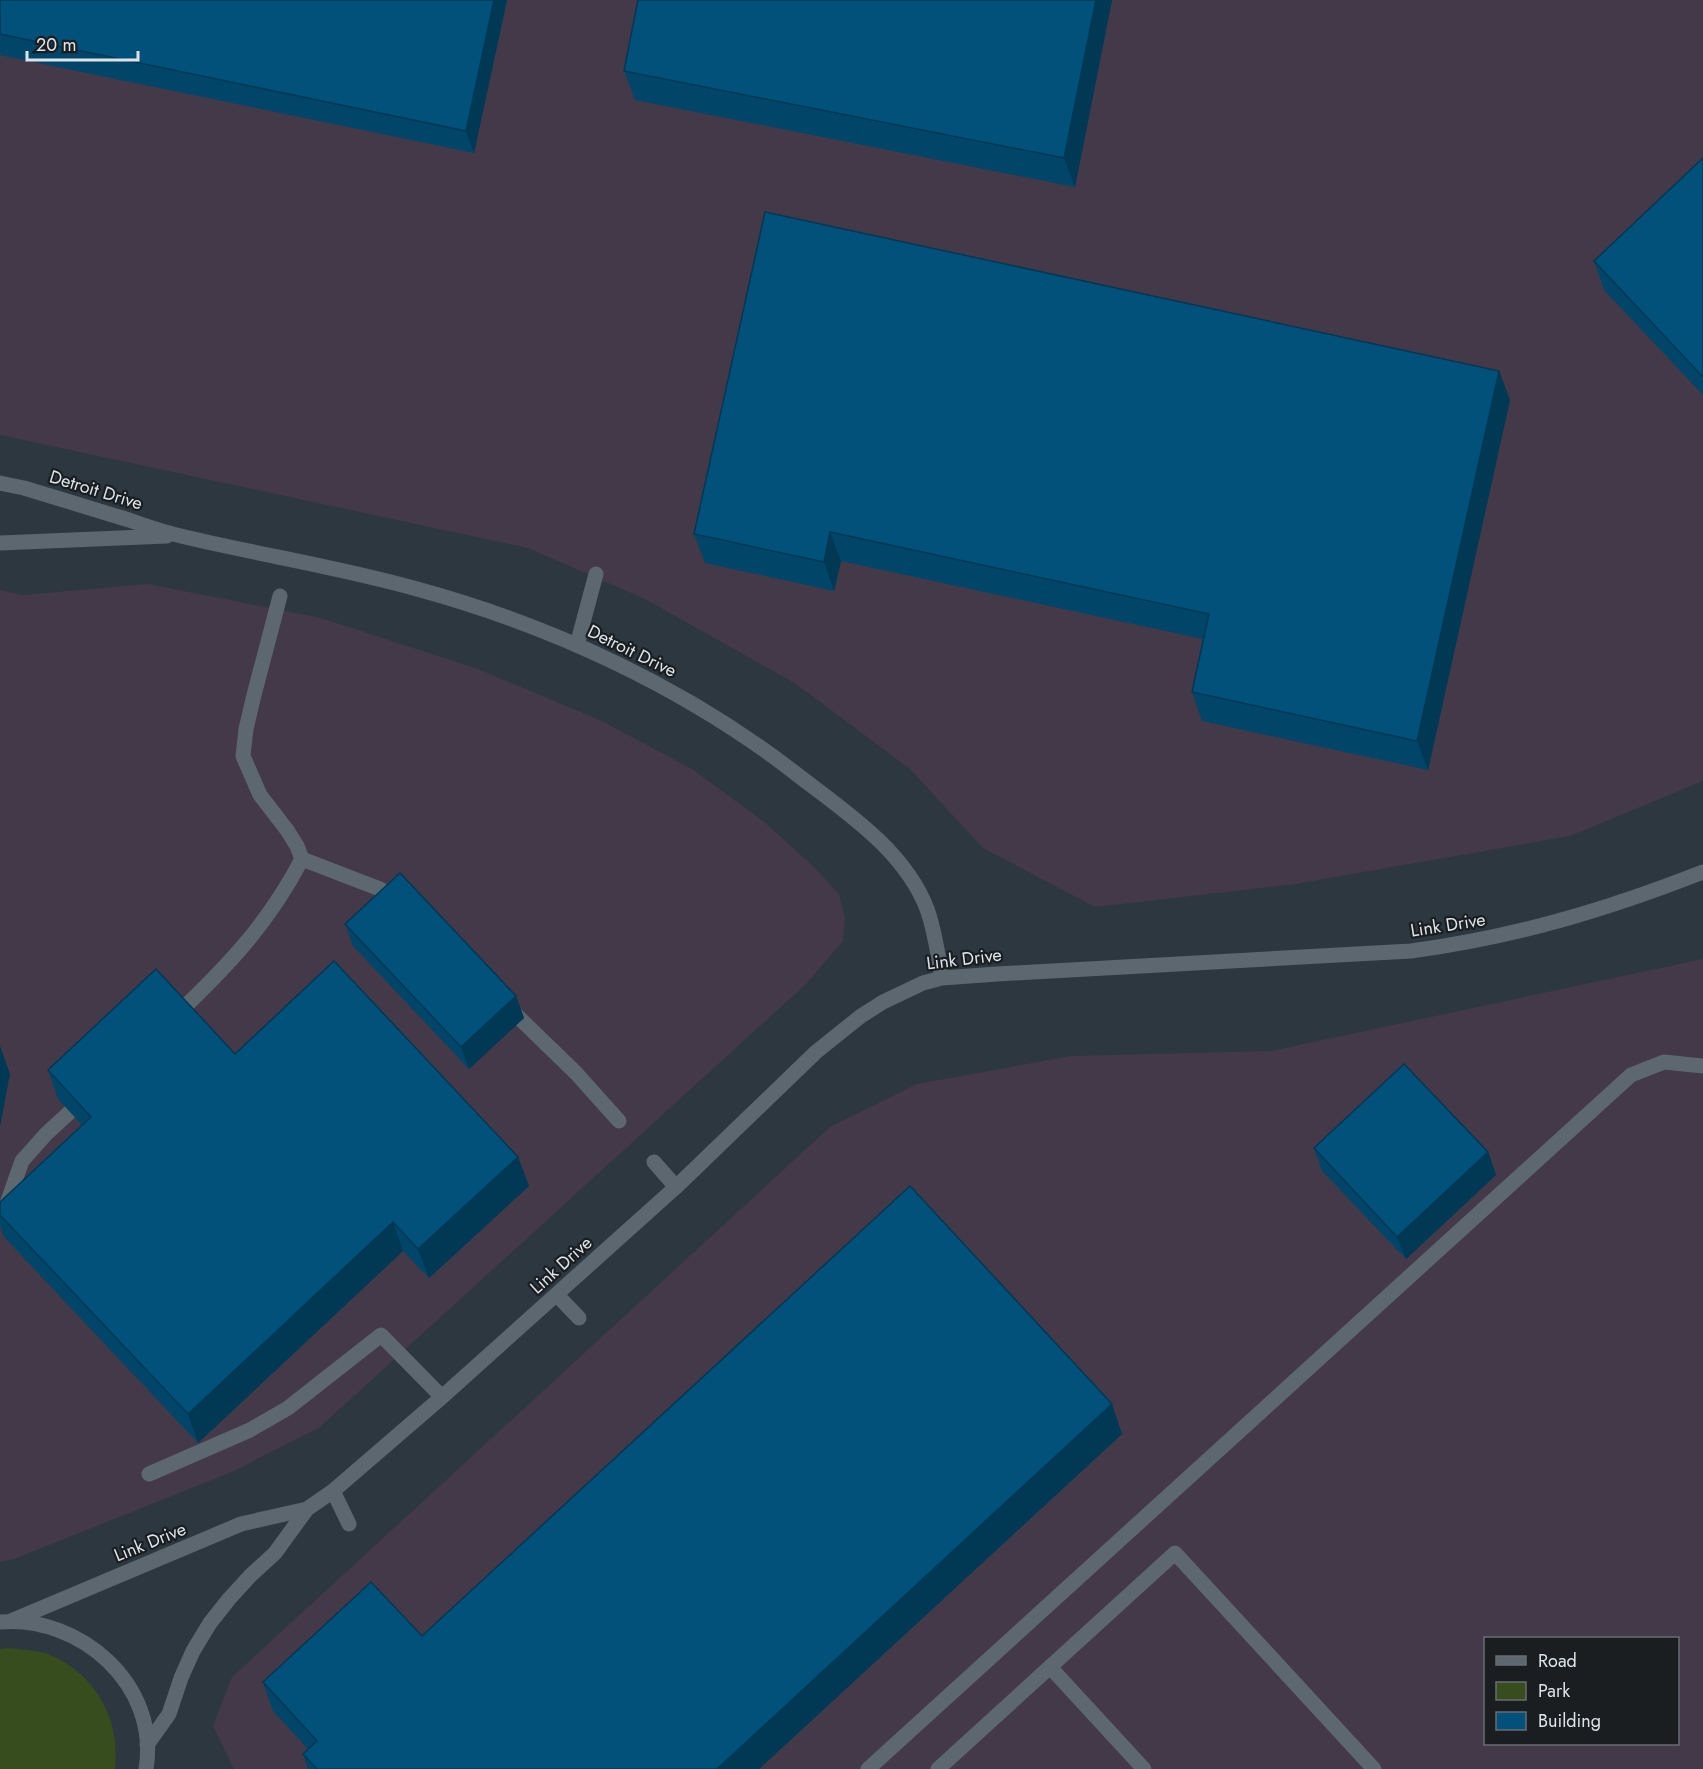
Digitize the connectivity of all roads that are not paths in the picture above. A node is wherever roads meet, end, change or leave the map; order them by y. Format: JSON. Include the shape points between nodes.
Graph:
{"nodes":[{"id":1,"x":0,"y":483,"type":"edge"},
{"id":2,"x":179,"y":536,"type":"junction"},
{"id":3,"x":0,"y":543,"type":"edge"},
{"id":4,"x":596,"y":574,"type":"dead end"},
{"id":5,"x":280,"y":596,"type":"dead end"},
{"id":6,"x":577,"y":645,"type":"junction"},
{"id":7,"x":302,"y":859,"type":"junction"},
{"id":8,"x":1703,"y":872,"type":"edge"},
{"id":9,"x":406,"y":912,"type":"edge"},
{"id":10,"x":942,"y":978,"type":"junction"},
{"id":11,"x":500,"y":1000,"type":"edge"},
{"id":12,"x":159,"y":1030,"type":"edge"},
{"id":13,"x":1703,"y":1066,"type":"edge"},
{"id":14,"x":98,"y":1086,"type":"edge"},
{"id":15,"x":619,"y":1121,"type":"dead end"},
{"id":16,"x":654,"y":1162,"type":"dead end"},
{"id":17,"x":676,"y":1187,"type":"junction"},
{"id":18,"x":0,"y":1225,"type":"edge"},
{"id":19,"x":557,"y":1294,"type":"junction"},
{"id":20,"x":579,"y":1318,"type":"dead end"},
{"id":21,"x":442,"y":1397,"type":"junction"},
{"id":22,"x":149,"y":1474,"type":"dead end"},
{"id":23,"x":333,"y":1491,"type":"junction"},
{"id":24,"x":307,"y":1509,"type":"junction"},
{"id":25,"x":349,"y":1524,"type":"dead end"},
{"id":26,"x":6,"y":1622,"type":"edge"},
{"id":27,"x":1050,"y":1667,"type":"junction"},
{"id":28,"x":147,"y":1745,"type":"junction"},
{"id":29,"x":148,"y":1767,"type":"edge"},
{"id":30,"x":868,"y":1769,"type":"edge"},
{"id":31,"x":938,"y":1769,"type":"edge"},
{"id":32,"x":1144,"y":1769,"type":"edge"},
{"id":33,"x":1374,"y":1769,"type":"edge"}],
"edges":[{"from":1,"to":2,"type":"street","name":"Detroit Drive"},
{"from":2,"to":3,"type":"street","name":"Detroit Drive"},
{"from":2,"to":6,"type":"street","name":"Detroit Drive","via":[[417,588],[483,608]]},
{"from":4,"to":6,"type":"street"},
{"from":5,"to":7,"type":"street","via":[[246,729],[243,756],[260,795],[287,830]]},
{"from":6,"to":10,"type":"street","name":"Detroit Drive","via":[[728,725],[777,758],[880,843],[898,862],[926,906]]},
{"from":7,"to":9,"type":"street","via":[[380,889]]},
{"from":7,"to":12,"type":"street","via":[[258,930],[211,982]]},
{"from":8,"to":10,"type":"street","name":"Link Drive","via":[[1593,912],[1456,945],[1411,951]]},
{"from":10,"to":17,"type":"street","name":"Link Drive","via":[[903,991],[861,1016],[816,1052]]},
{"from":11,"to":15,"type":"street"},
{"from":13,"to":30,"type":"street","via":[[1664,1062],[1630,1075]]},
{"from":14,"to":18,"type":"street","via":[[22,1161]]},
{"from":16,"to":17,"type":"street"},
{"from":17,"to":19,"type":"street","name":"Link Drive"},
{"from":19,"to":20,"type":"street"},
{"from":19,"to":21,"type":"street","name":"Link Drive"},
{"from":21,"to":22,"type":"street","via":[[381,1335],[288,1408],[250,1430]]},
{"from":21,"to":23,"type":"street","name":"Link Drive"},
{"from":23,"to":24,"type":"street","name":"Link Drive"},
{"from":23,"to":25,"type":"street"},
{"from":24,"to":26,"type":"street","name":"Link Drive","via":[[241,1524]]},
{"from":24,"to":28,"type":"street","name":"Link Drive","via":[[275,1553],[210,1623],[193,1651],[169,1714]]},
{"from":26,"to":28,"type":"street","via":[[52,1627],[104,1656],[129,1688],[144,1725]]},
{"from":27,"to":31,"type":"street"},
{"from":27,"to":32,"type":"street"},
{"from":27,"to":33,"type":"street","via":[[1175,1553]]},
{"from":28,"to":29,"type":"street"}]}
